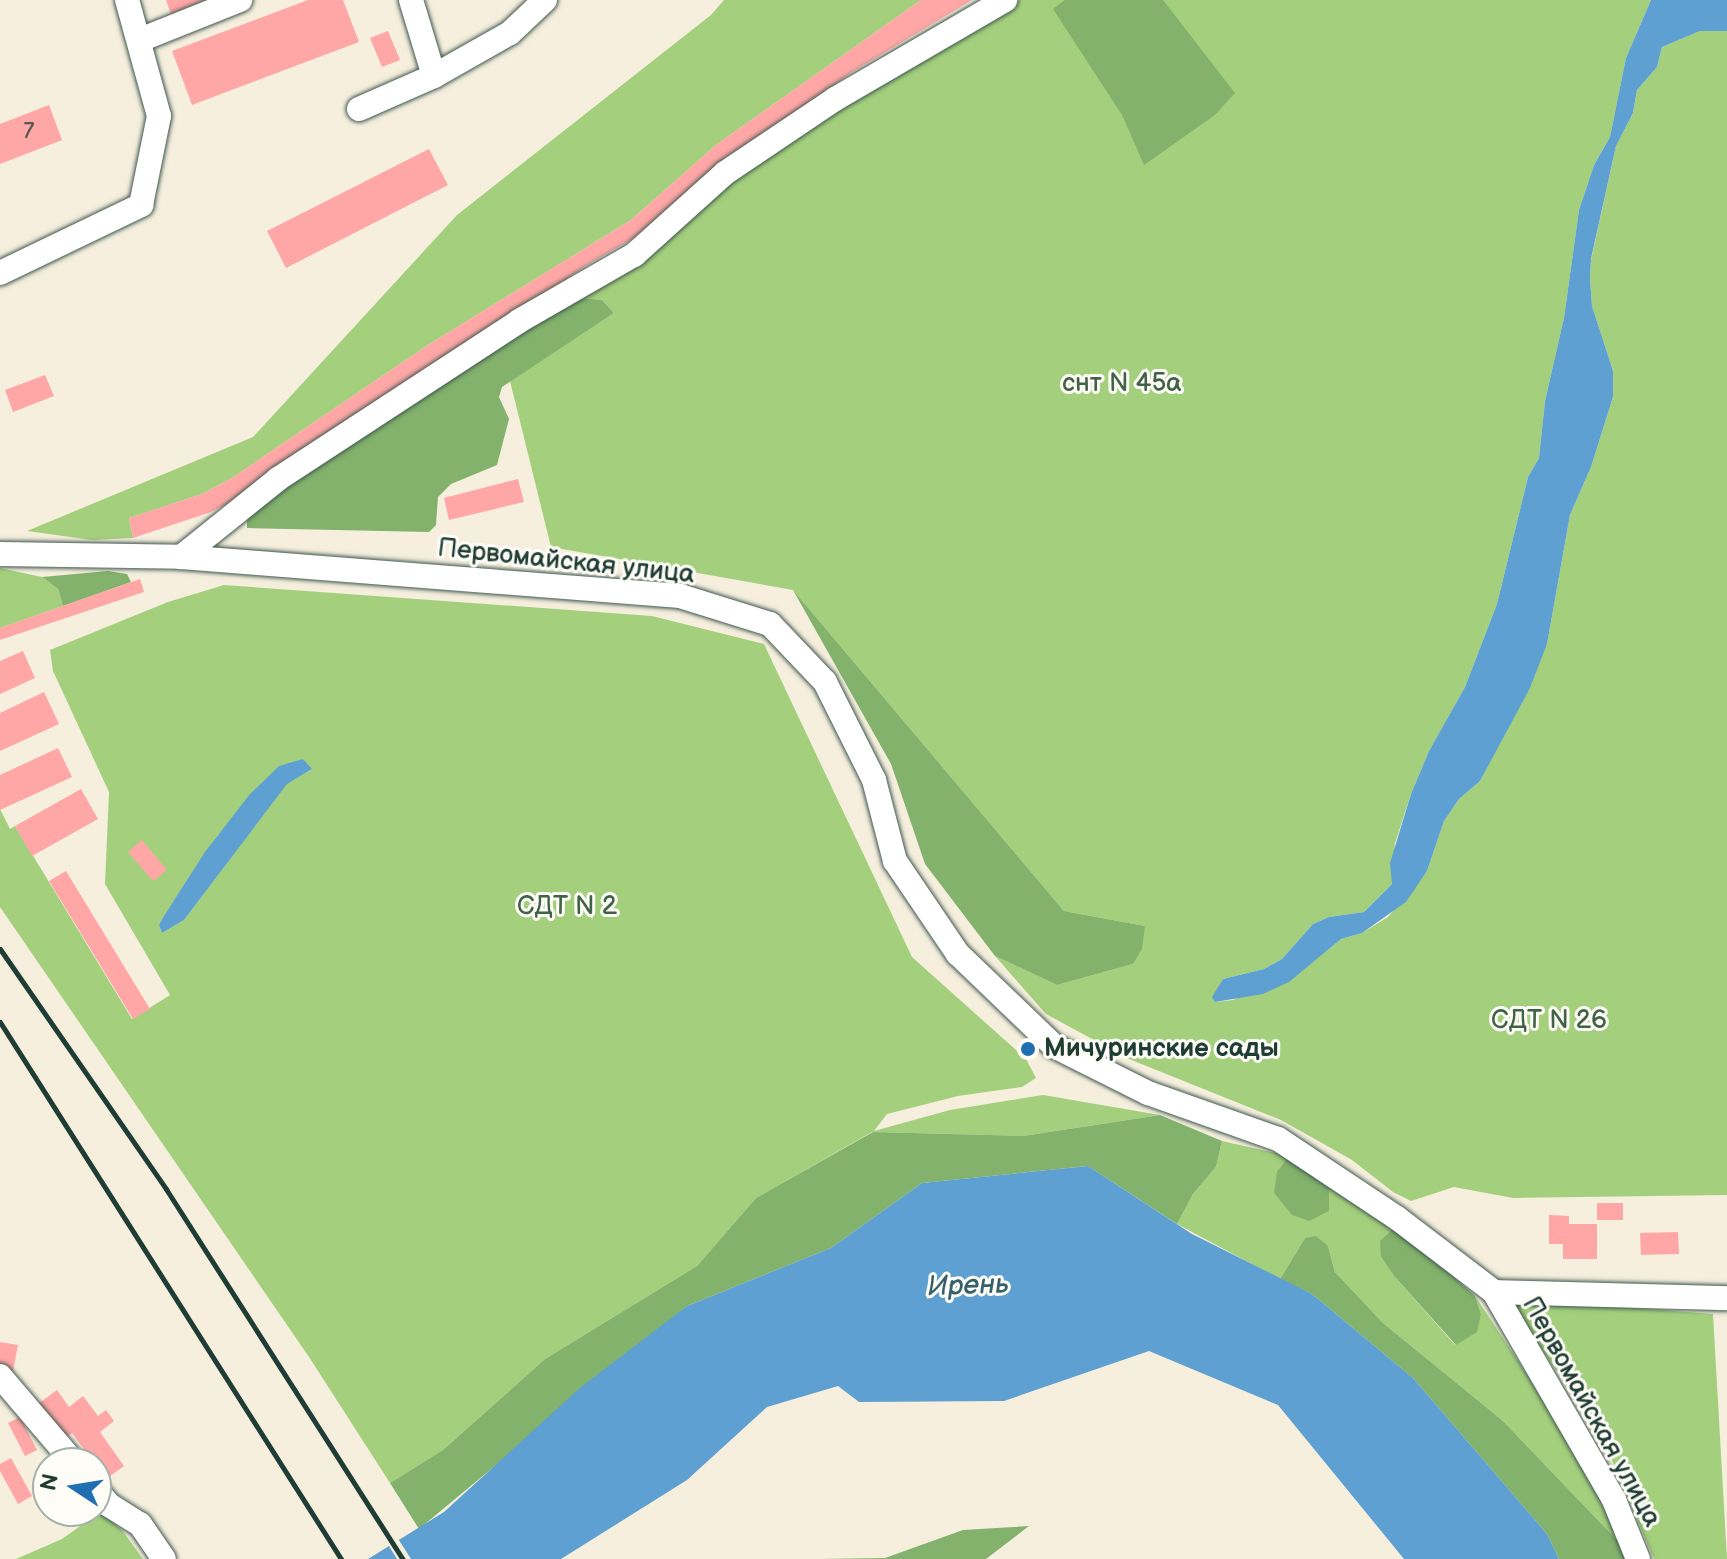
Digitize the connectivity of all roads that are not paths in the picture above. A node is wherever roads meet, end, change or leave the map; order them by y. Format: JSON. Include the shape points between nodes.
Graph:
{"nodes":[{"id":1,"x":127,"y":0,"type":"edge"},
{"id":2,"x":240,"y":0,"type":"edge"},
{"id":3,"x":411,"y":0,"type":"edge"},
{"id":4,"x":545,"y":0,"type":"edge"},
{"id":5,"x":1005,"y":0,"type":"edge"},
{"id":6,"x":140,"y":40,"type":"junction"},
{"id":7,"x":434,"y":76,"type":"junction"},
{"id":8,"x":359,"y":109,"type":"dead end"},
{"id":9,"x":0,"y":273,"type":"edge"},
{"id":10,"x":0,"y":554,"type":"edge"},
{"id":11,"x":181,"y":557,"type":"junction"},
{"id":12,"x":1494,"y":1292,"type":"junction"},
{"id":13,"x":1727,"y":1298,"type":"edge"},
{"id":14,"x":0,"y":1376,"type":"edge"},
{"id":15,"x":60,"y":1447,"type":"edge"},
{"id":16,"x":112,"y":1507,"type":"edge"},
{"id":17,"x":164,"y":1559,"type":"edge"},
{"id":18,"x":1638,"y":1559,"type":"edge"}],
"edges":[{"from":1,"to":6,"type":"street"},
{"from":2,"to":6,"type":"street"},
{"from":3,"to":7,"type":"street"},
{"from":4,"to":7,"type":"street","via":[[510,33]]},
{"from":5,"to":11,"type":"street","via":[[823,107],[725,173],[634,255],[519,321],[278,479]]},
{"from":6,"to":9,"type":"street","via":[[159,116],[141,205]]},
{"from":7,"to":8,"type":"street"},
{"from":10,"to":11,"type":"street","name":"Первомайская улица"},
{"from":11,"to":12,"type":"street","name":"Первомайская улица","via":[[680,596],[770,624],[825,682],[874,780],[895,861],[903,873],[958,954],[1054,1046],[1148,1093],[1278,1139],[1397,1218]]},
{"from":12,"to":13,"type":"street","name":"Первомайская улица"},
{"from":12,"to":18,"type":"street","name":"Первомайская улица","via":[[1614,1500]]},
{"from":14,"to":15,"type":"street"},
{"from":16,"to":17,"type":"street","via":[[140,1524]]}]}
